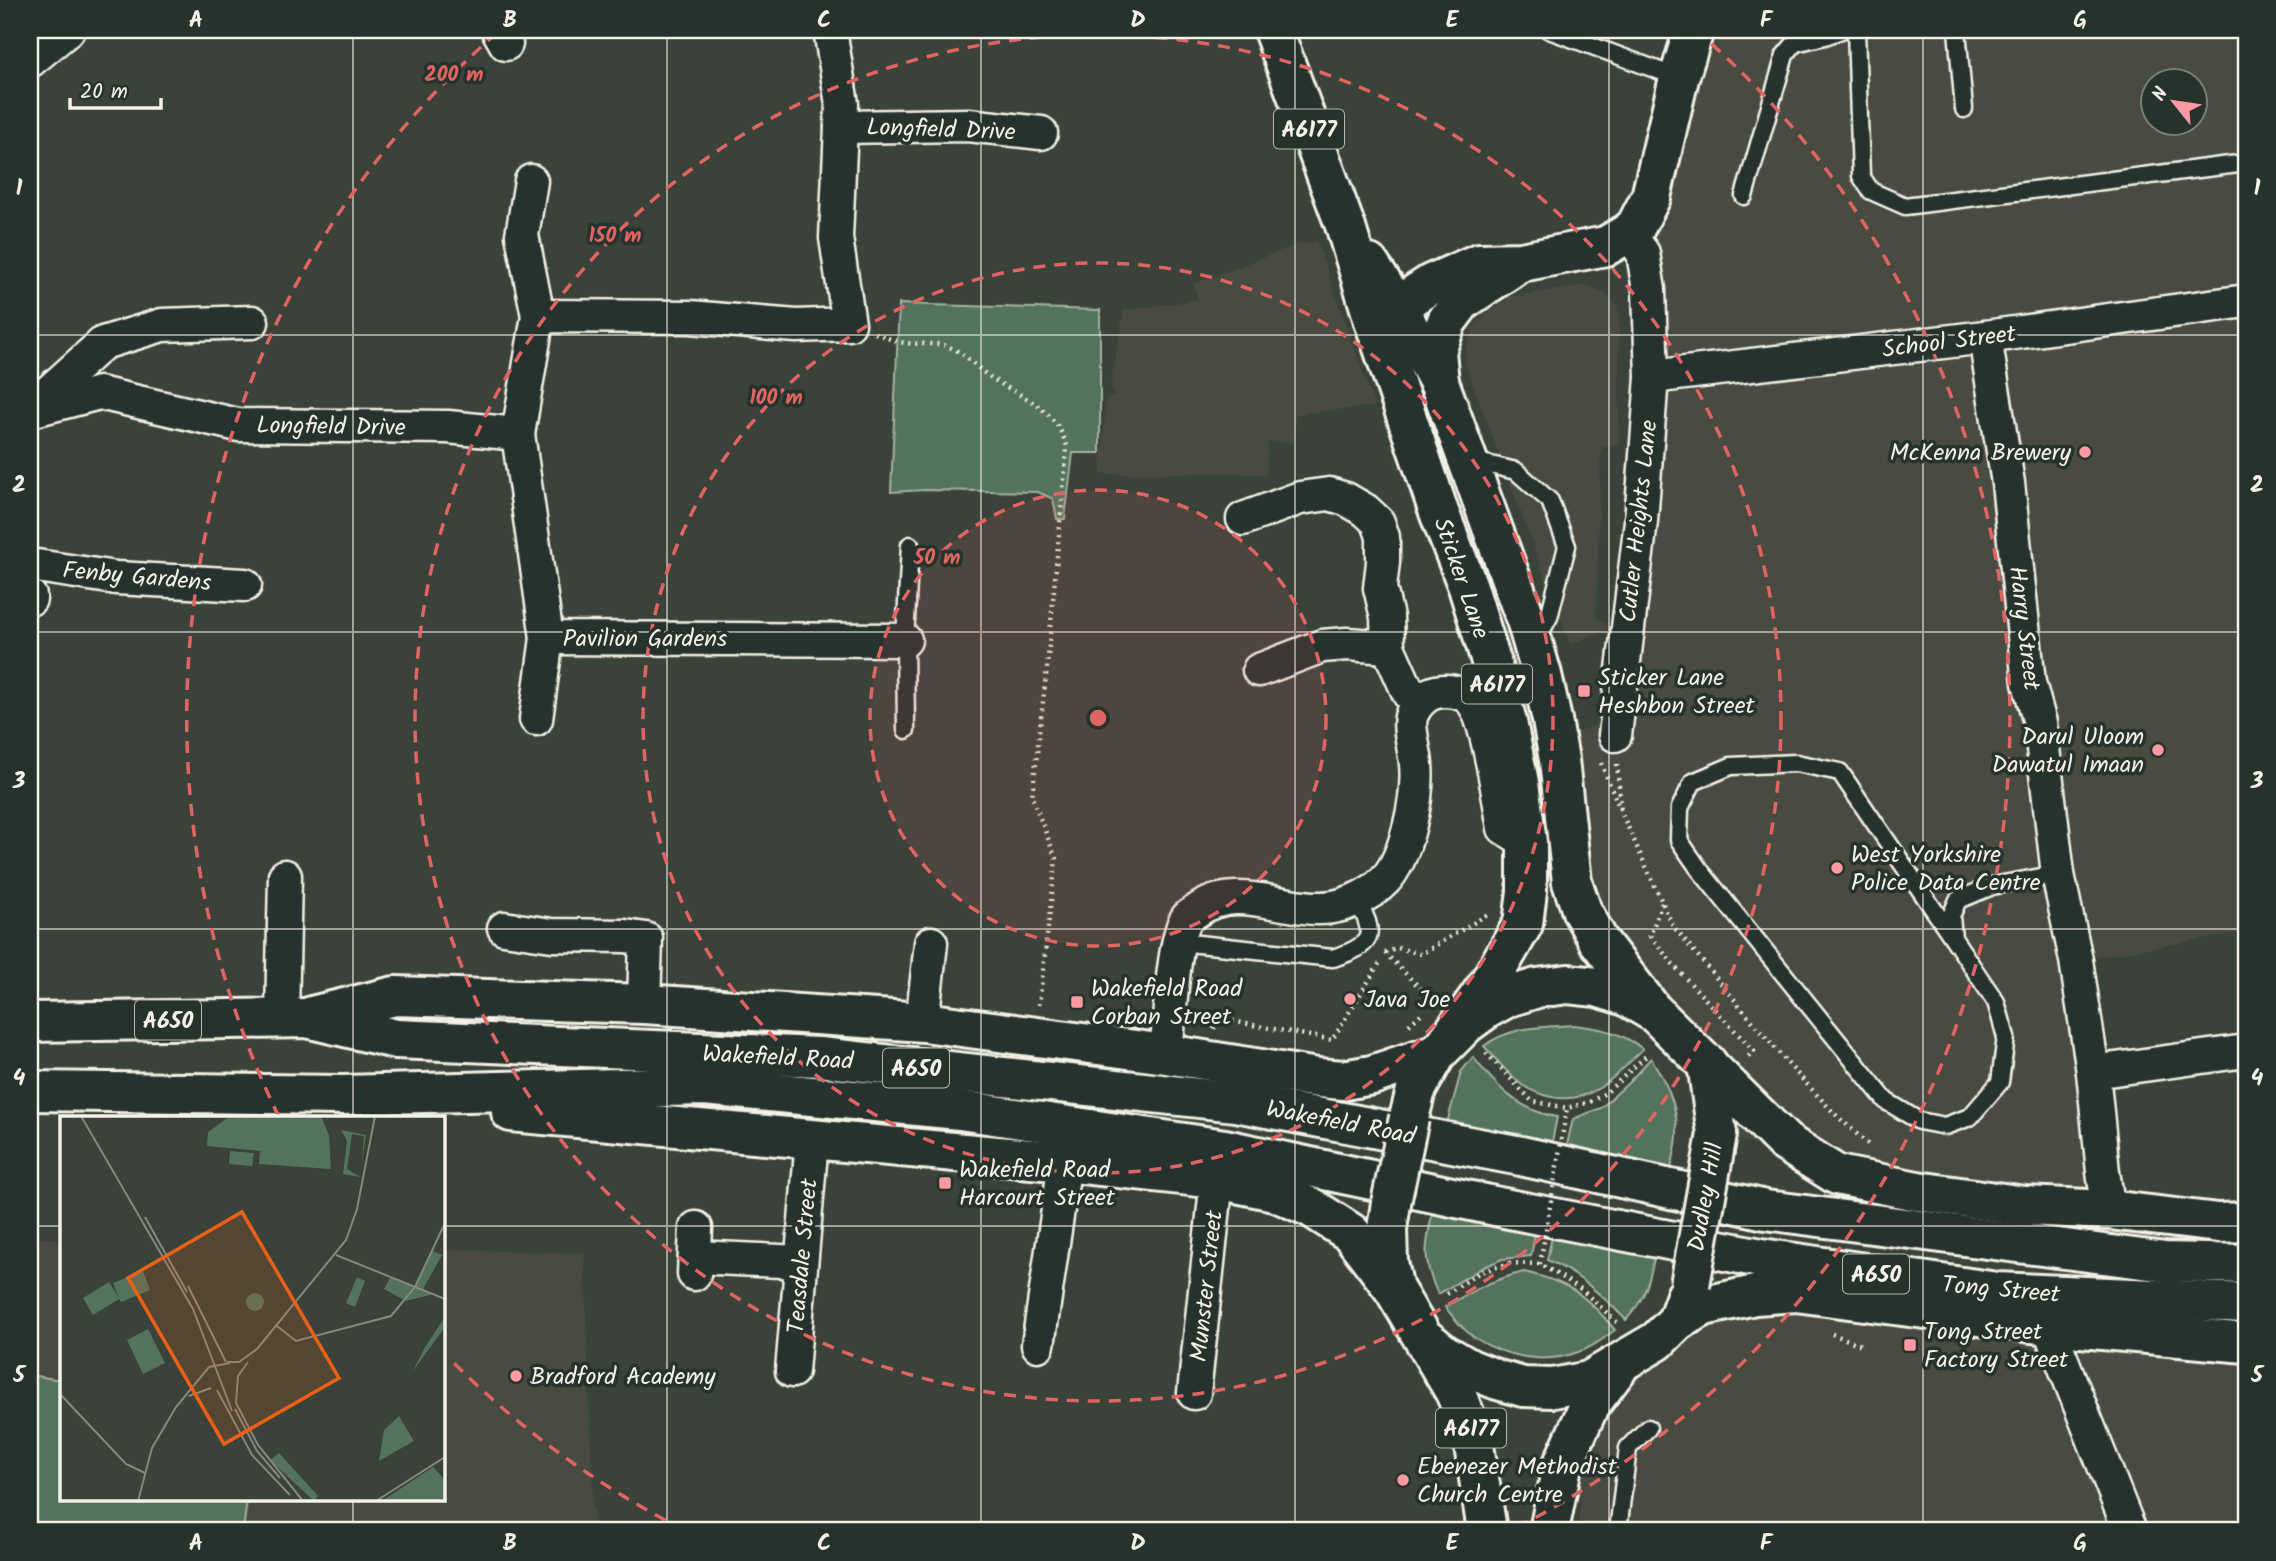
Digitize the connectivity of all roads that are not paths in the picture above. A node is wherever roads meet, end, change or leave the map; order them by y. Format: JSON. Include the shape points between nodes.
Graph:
{"nodes":[{"id":1,"x":68,"y":30,"type":"edge"},
{"id":2,"x":830,"y":30,"type":"edge"},
{"id":3,"x":1273,"y":30,"type":"edge"},
{"id":4,"x":1549,"y":30,"type":"edge"},
{"id":5,"x":1694,"y":30,"type":"edge"},
{"id":6,"x":1841,"y":30,"type":"edge"},
{"id":7,"x":1856,"y":30,"type":"edge"},
{"id":8,"x":1957,"y":30,"type":"edge"},
{"id":9,"x":30,"y":61,"type":"edge"},
{"id":10,"x":1679,"y":78,"type":"junction"},
{"id":11,"x":1964,"y":109,"type":"dead end"},
{"id":12,"x":841,"y":127,"type":"junction"},
{"id":13,"x":1041,"y":133,"type":"dead end"},
{"id":14,"x":2246,"y":163,"type":"edge"},
{"id":15,"x":531,"y":181,"type":"dead end"},
{"id":16,"x":1744,"y":196,"type":"dead end"},
{"id":17,"x":1628,"y":233,"type":"junction"},
{"id":18,"x":1521,"y":261,"type":"junction"},
{"id":19,"x":2246,"y":301,"type":"edge"},
{"id":20,"x":1385,"y":314,"type":"junction"},
{"id":21,"x":538,"y":316,"type":"junction"},
{"id":22,"x":252,"y":322,"type":"dead end"},
{"id":23,"x":1985,"y":337,"type":"junction"},
{"id":24,"x":1652,"y":377,"type":"junction"},
{"id":25,"x":1438,"y":382,"type":"junction"},
{"id":26,"x":30,"y":410,"type":"edge"},
{"id":27,"x":518,"y":434,"type":"junction"},
{"id":28,"x":1467,"y":459,"type":"junction"},
{"id":29,"x":1243,"y":519,"type":"dead end"},
{"id":30,"x":910,"y":545,"type":"dead end"},
{"id":31,"x":30,"y":565,"type":"edge"},
{"id":32,"x":245,"y":585,"type":"dead end"},
{"id":33,"x":547,"y":638,"type":"junction"},
{"id":34,"x":905,"y":640,"type":"junction"},
{"id":35,"x":1533,"y":646,"type":"junction"},
{"id":36,"x":1388,"y":647,"type":"junction"},
{"id":37,"x":1259,"y":670,"type":"dead end"},
{"id":38,"x":1418,"y":703,"type":"junction"},
{"id":39,"x":536,"y":719,"type":"dead end"},
{"id":40,"x":906,"y":730,"type":"dead end"},
{"id":41,"x":1615,"y":735,"type":"road end"},
{"id":42,"x":1527,"y":842,"type":"junction"},
{"id":43,"x":2057,"y":874,"type":"junction"},
{"id":44,"x":285,"y":876,"type":"dead end"},
{"id":45,"x":1356,"y":899,"type":"junction"},
{"id":46,"x":504,"y":928,"type":"dead end"},
{"id":47,"x":1954,"y":938,"type":"junction"},
{"id":48,"x":931,"y":943,"type":"dead end"},
{"id":49,"x":1177,"y":950,"type":"junction"},
{"id":50,"x":644,"y":1003,"type":"junction"},
{"id":51,"x":1655,"y":1013,"type":"junction"},
{"id":52,"x":295,"y":1018,"type":"junction"},
{"id":53,"x":30,"y":1022,"type":"edge"},
{"id":54,"x":924,"y":1022,"type":"junction"},
{"id":55,"x":1441,"y":1034,"type":"junction"},
{"id":56,"x":2246,"y":1051,"type":"edge"},
{"id":57,"x":1166,"y":1054,"type":"junction"},
{"id":58,"x":1725,"y":1062,"type":"junction"},
{"id":59,"x":2093,"y":1072,"type":"junction"},
{"id":60,"x":30,"y":1091,"type":"edge"},
{"id":61,"x":342,"y":1096,"type":"junction"},
{"id":62,"x":813,"y":1140,"type":"junction"},
{"id":63,"x":1521,"y":1156,"type":"joint"},
{"id":64,"x":1065,"y":1162,"type":"junction"},
{"id":65,"x":1217,"y":1179,"type":"junction"},
{"id":66,"x":1509,"y":1209,"type":"joint"},
{"id":67,"x":2109,"y":1210,"type":"junction"},
{"id":68,"x":2246,"y":1222,"type":"edge"},
{"id":69,"x":695,"y":1253,"type":"dead end"},
{"id":70,"x":801,"y":1262,"type":"junction"},
{"id":71,"x":2246,"y":1264,"type":"edge"},
{"id":72,"x":1394,"y":1289,"type":"junction"},
{"id":73,"x":2246,"y":1303,"type":"edge"},
{"id":74,"x":1677,"y":1321,"type":"junction"},
{"id":75,"x":2048,"y":1325,"type":"junction"},
{"id":76,"x":1421,"y":1336,"type":"junction"},
{"id":77,"x":1622,"y":1343,"type":"junction"},
{"id":78,"x":1038,"y":1345,"type":"dead end"},
{"id":79,"x":2243,"y":1345,"type":"edge"},
{"id":80,"x":792,"y":1371,"type":"dead end"},
{"id":81,"x":1194,"y":1393,"type":"dead end"},
{"id":82,"x":1648,"y":1428,"type":"dead end"},
{"id":83,"x":1487,"y":1531,"type":"edge"},
{"id":84,"x":1549,"y":1531,"type":"edge"},
{"id":85,"x":1618,"y":1531,"type":"edge"},
{"id":86,"x":2130,"y":1531,"type":"edge"}],
"edges":[{"from":1,"to":9,"type":"street"},
{"from":2,"to":12,"type":"street","name":"Longfield Drive","via":[[842,104]]},
{"from":3,"to":20,"type":"main road","name":"Sticker Lane","number":"A6177","via":[[1346,228]]},
{"from":4,"to":10,"type":"lane"},
{"from":5,"to":10,"type":"main road"},
{"from":6,"to":16,"type":"lane","via":[[1795,43],[1785,55]]},
{"from":7,"to":14,"type":"lane","via":[[1861,176],[1871,191],[1905,206]]},
{"from":8,"to":11,"type":"lane"},
{"from":10,"to":17,"type":"main road","via":[[1651,197],[1645,213]]},
{"from":12,"to":13,"type":"street","name":"Longfield Drive","via":[[968,125]]},
{"from":12,"to":21,"type":"street","name":"Longfield Drive","via":[[835,238],[849,324]]},
{"from":15,"to":21,"type":"street","via":[[522,235]]},
{"from":17,"to":18,"type":"main road","via":[[1606,246]]},
{"from":17,"to":24,"type":"street","name":"Cutler Heights Lane","via":[[1643,253]]},
{"from":18,"to":20,"type":"main road","via":[[1479,263],[1431,285]]},
{"from":18,"to":25,"type":"main road","via":[[1462,301],[1447,321],[1436,351]]},
{"from":19,"to":23,"type":"street","name":"School Street"},
{"from":20,"to":25,"type":"main road","name":"Sticker Lane","number":"A6177"},
{"from":20,"to":42,"type":"main road","name":"Sticker Lane","number":"A6177","via":[[1439,512],[1490,658],[1507,722]]},
{"from":21,"to":27,"type":"street"},
{"from":22,"to":26,"type":"street","via":[[162,325],[103,343]]},
{"from":23,"to":24,"type":"street","name":"School Street"},
{"from":23,"to":43,"type":"street","name":"Harry Street","via":[[2010,484],[2029,683],[2040,723]]},
{"from":24,"to":41,"type":"street","name":"Cutler Heights Lane","via":[[1641,521]]},
{"from":25,"to":28,"type":"main road","name":"Sticker Lane","number":"A6177"},
{"from":26,"to":27,"type":"street","name":"Longfield Drive","via":[[99,393],[238,425],[448,427]]},
{"from":27,"to":33,"type":"street","name":"Pavilion Gardens"},
{"from":28,"to":35,"type":"main road","name":"Sticker Lane","number":"A6177"},
{"from":28,"to":35,"type":"lane","via":[[1516,471],[1550,501],[1567,546],[1549,617]]},
{"from":29,"to":36,"type":"street","via":[[1300,498],[1329,494],[1365,510],[1378,522],[1383,537],[1380,588]]},
{"from":30,"to":34,"type":"lane"},
{"from":31,"to":32,"type":"street","name":"Fenby Gardens","via":[[116,578]]},
{"from":33,"to":34,"type":"street","name":"Pavilion Gardens"},
{"from":33,"to":39,"type":"street"},
{"from":34,"to":40,"type":"lane"},
{"from":35,"to":51,"type":"main road","name":"Sticker Lane","number":"A6177","via":[[1559,760],[1572,882],[1598,940]]},
{"from":36,"to":37,"type":"street","via":[[1322,646]]},
{"from":36,"to":38,"type":"street","via":[[1409,694]]},
{"from":38,"to":42,"type":"street","via":[[1434,692],[1454,691],[1471,700],[1492,761],[1504,828]]},
{"from":38,"to":45,"type":"street","via":[[1409,727],[1417,773],[1408,830],[1386,879]]},
{"from":42,"to":55,"type":"main road","name":"Sticker Lane","number":"A6177","via":[[1523,924],[1489,983]]},
{"from":43,"to":47,"type":"lane","via":[[1992,886],[1958,900],[1951,916]]},
{"from":43,"to":59,"type":"street","name":"Harry Street"},
{"from":44,"to":52,"type":"street"},
{"from":45,"to":49,"type":"street","via":[[1317,908],[1248,897],[1223,898],[1186,918]]},
{"from":45,"to":49,"type":"lane","via":[[1370,932],[1366,942],[1333,958],[1189,943]]},
{"from":46,"to":50,"type":"street","via":[[646,939]]},
{"from":47,"to":47,"type":"lane","via":[[1996,1002],[2006,1037],[2000,1082],[1970,1116],[1945,1126],[1919,1121],[1886,1101],[1699,869],[1679,840],[1680,808],[1693,782],[1731,766],[1796,763],[1840,772]]},
{"from":48,"to":54,"type":"street"},
{"from":49,"to":57,"type":"street"},
{"from":50,"to":52,"type":"main road","via":[[395,996]]},
{"from":50,"to":54,"type":"main road"},
{"from":51,"to":55,"type":"main road","name":"Dudley Hill","via":[[1626,996],[1568,984],[1508,997]]},
{"from":51,"to":58,"type":"main road","name":"Dudley Hill"},
{"from":52,"to":53,"type":"main road","name":"Wakefield Road","number":"A650"},
{"from":52,"to":63,"type":"main road","name":"Wakefield Road","number":"A650","via":[[396,1039],[819,1057],[1236,1102]]},
{"from":54,"to":57,"type":"main road"},
{"from":55,"to":57,"type":"main road","via":[[1372,1075],[1344,1080]]},
{"from":55,"to":72,"type":"main road","name":"Dudley Hill","bridge":true,"via":[[1416,1090],[1391,1203],[1388,1262]]},
{"from":56,"to":59,"type":"street"},
{"from":58,"to":67,"type":"main road","via":[[1785,1142],[1837,1175],[2025,1206]]},
{"from":58,"to":74,"type":"main road","name":"Dudley Hill","bridge":true,"via":[[1690,1285]]},
{"from":59,"to":67,"type":"street","name":"Harry Street"},
{"from":60,"to":61,"type":"main road","name":"Wakefield Road","number":"A650"},
{"from":61,"to":62,"type":"main road","number":"A650"},
{"from":61,"to":66,"type":"main road","name":"Wakefield Road","number":"A650","via":[[704,1086],[960,1110],[1225,1149]]},
{"from":62,"to":64,"type":"main road","number":"A650"},
{"from":62,"to":70,"type":"street","name":"Teasdale Street"},
{"from":63,"to":71,"type":"main road","name":"Tong Street","number":"A650","via":[[1766,1210],[2165,1262]]},
{"from":64,"to":65,"type":"main road","number":"A650"},
{"from":64,"to":78,"type":"street"},
{"from":65,"to":72,"type":"main road","number":"A650","via":[[1274,1191],[1312,1208],[1352,1234]]},
{"from":65,"to":81,"type":"street","name":"Munster Street"},
{"from":66,"to":73,"type":"main road","name":"Tong Street","number":"A650","via":[[1761,1258],[1997,1292]]},
{"from":67,"to":68,"type":"main road"},
{"from":69,"to":70,"type":"street"},
{"from":70,"to":80,"type":"street","name":"Teasdale Street"},
{"from":72,"to":76,"type":"main road","name":"Dudley Hill"},
{"from":74,"to":75,"type":"main road","via":[[1704,1306],[1796,1292]]},
{"from":74,"to":77,"type":"main road","name":"Dudley Hill","via":[[1657,1341]]},
{"from":75,"to":79,"type":"main road"},
{"from":75,"to":86,"type":"street"},
{"from":76,"to":77,"type":"main road","name":"Dudley Hill","via":[[1470,1369],[1524,1387],[1553,1388],[1589,1381]]},
{"from":76,"to":83,"type":"main road","number":"A6177","via":[[1455,1392],[1472,1432]]},
{"from":77,"to":84,"type":"main road","via":[[1562,1466]]},
{"from":82,"to":85,"type":"lane","via":[[1628,1448]]}]}
